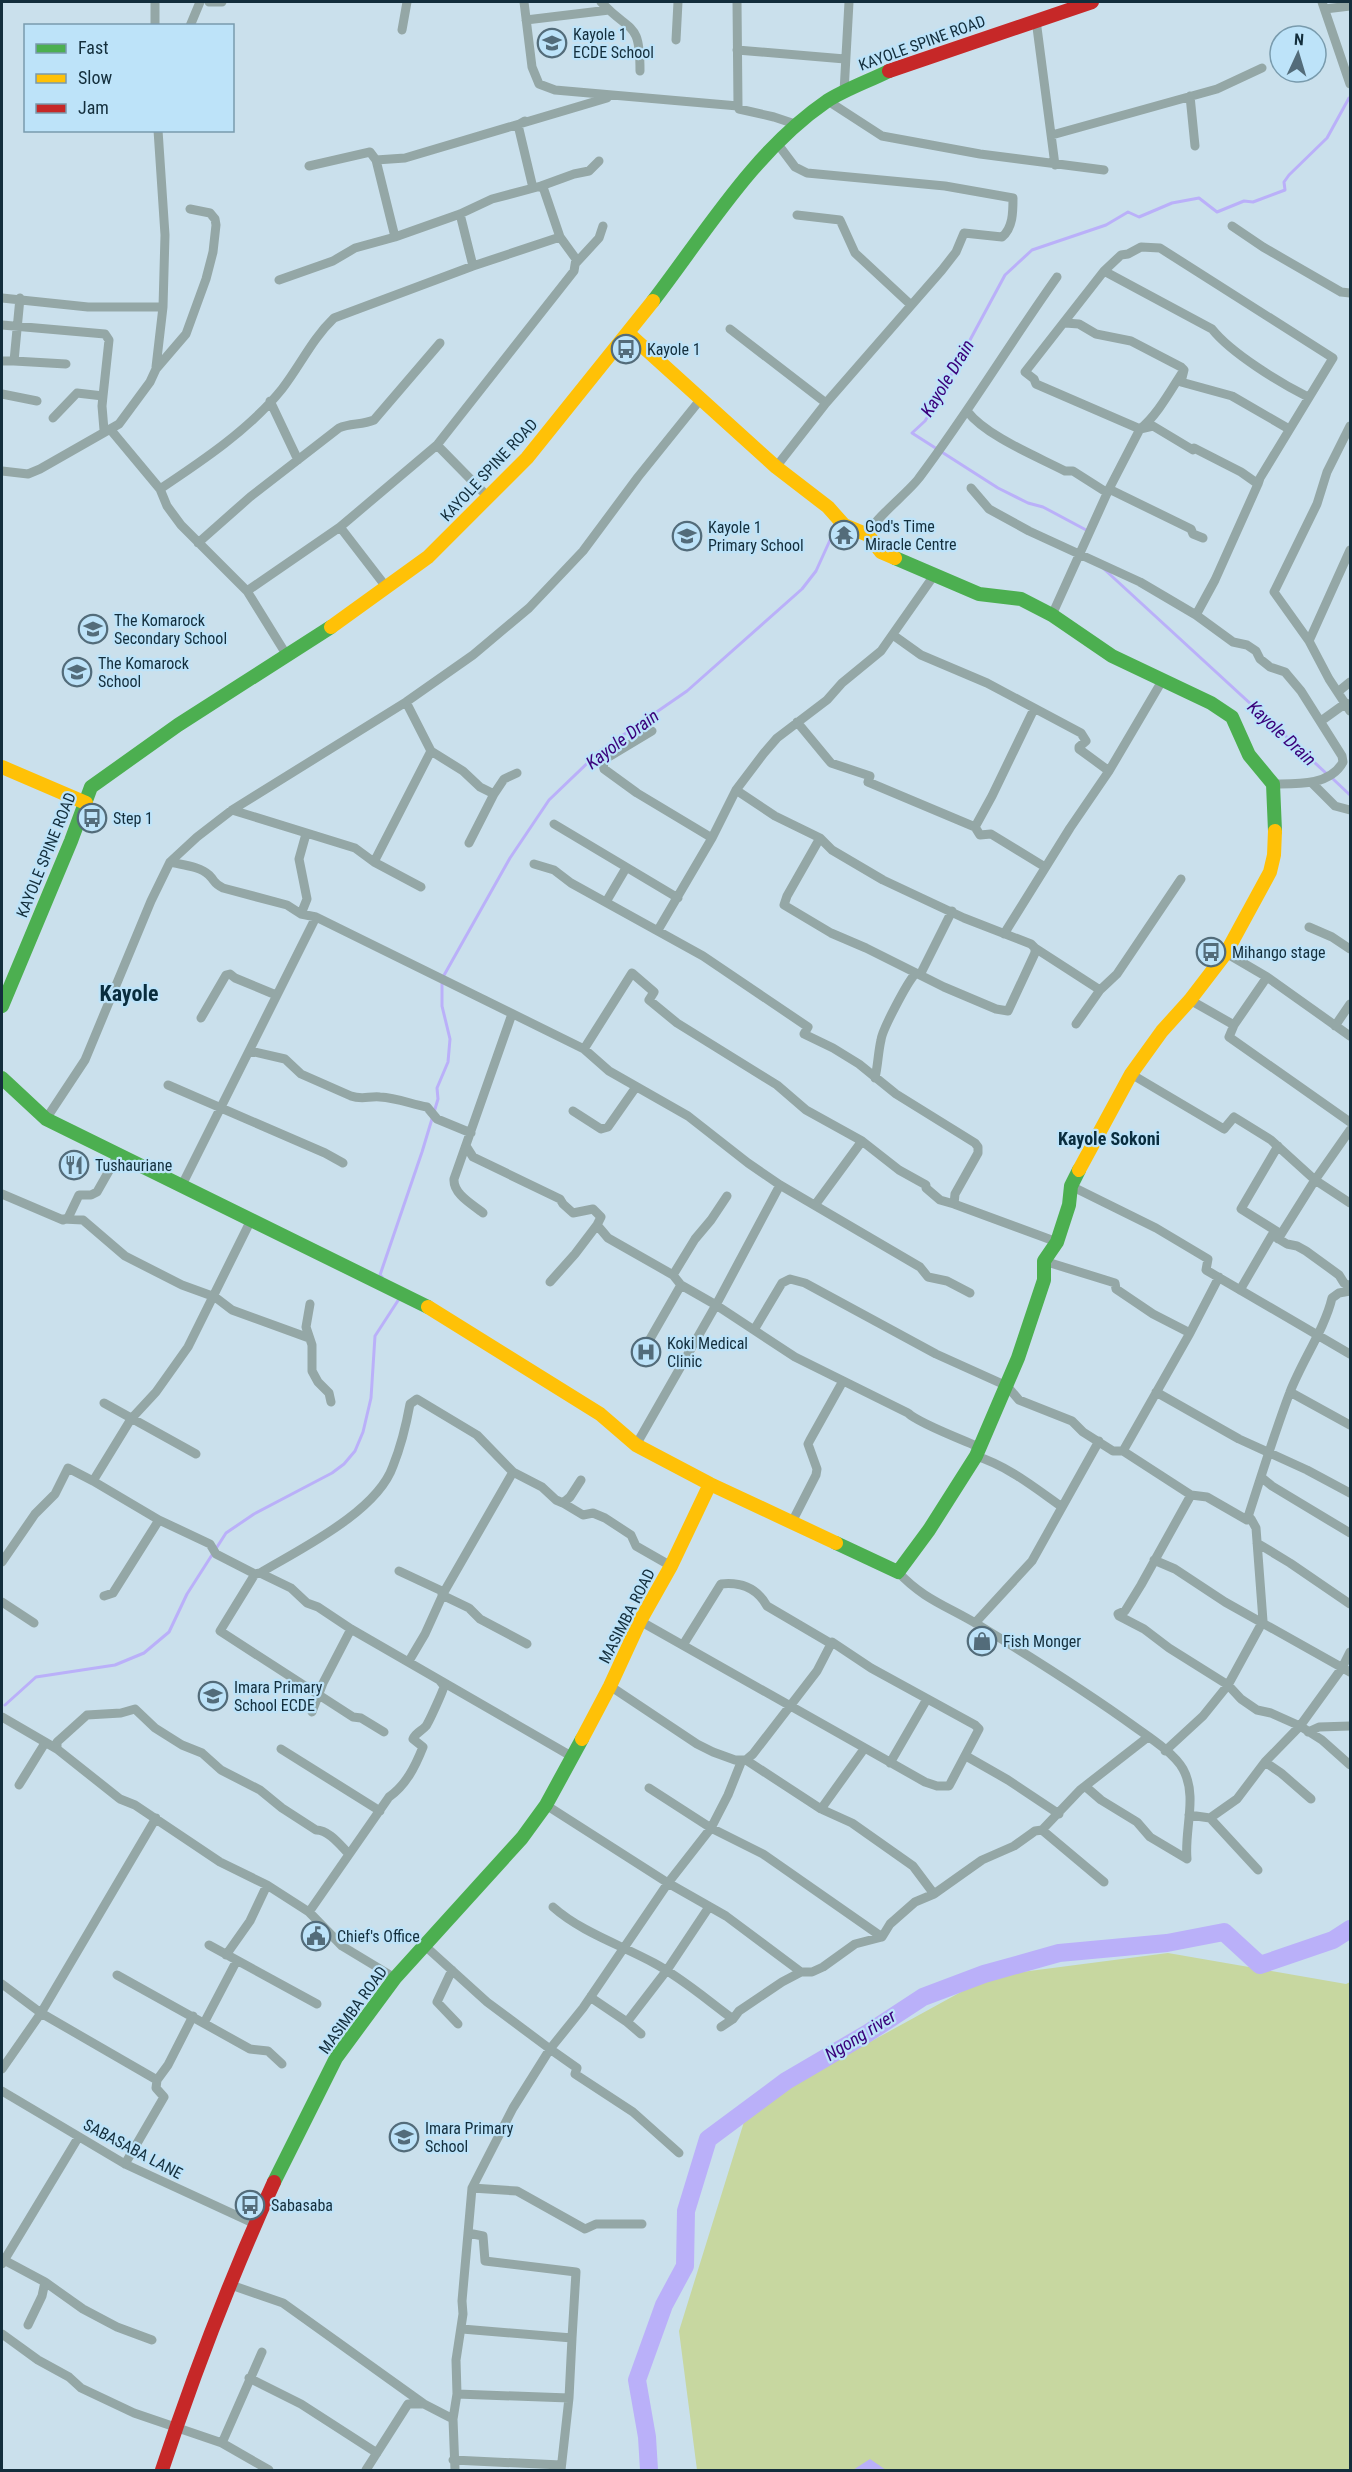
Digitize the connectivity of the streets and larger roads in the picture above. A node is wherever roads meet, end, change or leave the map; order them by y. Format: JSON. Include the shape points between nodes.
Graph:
{"nodes":[{"id":1,"x":155,"y":2,"type":"edge"},
{"id":2,"x":203,"y":2,"type":"edge"},
{"id":3,"x":222,"y":2,"type":"edge"},
{"id":4,"x":407,"y":2,"type":"edge"},
{"id":5,"x":524,"y":2,"type":"edge"},
{"id":6,"x":601,"y":2,"type":"edge"},
{"id":7,"x":678,"y":2,"type":"edge"},
{"id":8,"x":737,"y":2,"type":"edge"},
{"id":9,"x":849,"y":2,"type":"edge"},
{"id":10,"x":1092,"y":2,"type":"edge"},
{"id":11,"x":1324,"y":5,"type":"edge"},
{"id":12,"x":1350,"y":6,"type":"edge"},
{"id":13,"x":609,"y":10,"type":"junction"},
{"id":14,"x":526,"y":20,"type":"junction"},
{"id":15,"x":1036,"y":20,"type":"junction"},
{"id":16,"x":155,"y":24,"type":"edge"},
{"id":17,"x":191,"y":24,"type":"edge"},
{"id":18,"x":402,"y":30,"type":"dead end"},
{"id":19,"x":676,"y":40,"type":"dead end"},
{"id":20,"x":737,"y":50,"type":"junction"},
{"id":21,"x":845,"y":59,"type":"junction"},
{"id":22,"x":1262,"y":68,"type":"dead end"},
{"id":23,"x":640,"y":71,"type":"dead end"},
{"id":24,"x":1350,"y":84,"type":"edge"},
{"id":25,"x":844,"y":92,"type":"junction"},
{"id":26,"x":612,"y":96,"type":"junction"},
{"id":27,"x":1190,"y":96,"type":"junction"},
{"id":28,"x":828,"y":100,"type":"junction"},
{"id":29,"x":738,"y":106,"type":"junction"},
{"id":30,"x":532,"y":118,"type":"junction"},
{"id":31,"x":798,"y":126,"type":"junction"},
{"id":32,"x":159,"y":132,"type":"edge"},
{"id":33,"x":1052,"y":135,"type":"junction"},
{"id":34,"x":777,"y":143,"type":"junction"},
{"id":35,"x":1195,"y":146,"type":"dead end"},
{"id":36,"x":376,"y":160,"type":"junction"},
{"id":37,"x":599,"y":161,"type":"dead end"},
{"id":38,"x":1056,"y":165,"type":"junction"},
{"id":39,"x":309,"y":166,"type":"dead end"},
{"id":40,"x":1104,"y":170,"type":"dead end"},
{"id":41,"x":537,"y":187,"type":"junction"},
{"id":42,"x":190,"y":208,"type":"dead end"},
{"id":43,"x":460,"y":214,"type":"junction"},
{"id":44,"x":797,"y":215,"type":"dead end"},
{"id":45,"x":1232,"y":225,"type":"dead end"},
{"id":46,"x":603,"y":226,"type":"dead end"},
{"id":47,"x":394,"y":237,"type":"junction"},
{"id":48,"x":560,"y":237,"type":"junction"},
{"id":49,"x":576,"y":263,"type":"junction"},
{"id":50,"x":473,"y":266,"type":"junction"},
{"id":51,"x":1104,"y":271,"type":"junction"},
{"id":52,"x":1057,"y":277,"type":"dead end"},
{"id":53,"x":279,"y":280,"type":"dead end"},
{"id":54,"x":1350,"y":293,"type":"edge"},
{"id":55,"x":2,"y":298,"type":"edge"},
{"id":56,"x":20,"y":298,"type":"junction"},
{"id":57,"x":911,"y":305,"type":"junction"},
{"id":58,"x":163,"y":307,"type":"junction"},
{"id":59,"x":1065,"y":323,"type":"junction"},
{"id":60,"x":2,"y":325,"type":"edge"},
{"id":61,"x":18,"y":327,"type":"junction"},
{"id":62,"x":730,"y":329,"type":"dead end"},
{"id":63,"x":629,"y":334,"type":"junction"},
{"id":64,"x":440,"y":343,"type":"dead end"},
{"id":65,"x":2,"y":361,"type":"edge"},
{"id":66,"x":14,"y":361,"type":"junction"},
{"id":67,"x":66,"y":364,"type":"dead end"},
{"id":68,"x":156,"y":369,"type":"junction"},
{"id":69,"x":1184,"y":370,"type":"junction"},
{"id":70,"x":2,"y":394,"type":"edge"},
{"id":71,"x":103,"y":396,"type":"junction"},
{"id":72,"x":1308,"y":397,"type":"junction"},
{"id":73,"x":700,"y":400,"type":"junction"},
{"id":74,"x":38,"y":401,"type":"dead end"},
{"id":75,"x":270,"y":401,"type":"junction"},
{"id":76,"x":826,"y":403,"type":"junction"},
{"id":77,"x":967,"y":411,"type":"junction"},
{"id":78,"x":53,"y":418,"type":"dead end"},
{"id":79,"x":1350,"y":426,"type":"edge"},
{"id":80,"x":1140,"y":429,"type":"junction"},
{"id":81,"x":1289,"y":429,"type":"junction"},
{"id":82,"x":107,"y":430,"type":"junction"},
{"id":83,"x":437,"y":445,"type":"junction"},
{"id":84,"x":298,"y":460,"type":"junction"},
{"id":85,"x":776,"y":467,"type":"junction"},
{"id":86,"x":2,"y":471,"type":"edge"},
{"id":87,"x":1258,"y":484,"type":"junction"},
{"id":88,"x":971,"y":488,"type":"dead end"},
{"id":89,"x":160,"y":489,"type":"junction"},
{"id":90,"x":1109,"y":489,"type":"junction"},
{"id":91,"x":488,"y":497,"type":"junction"},
{"id":92,"x":340,"y":527,"type":"junction"},
{"id":93,"x":868,"y":535,"type":"junction"},
{"id":94,"x":1203,"y":538,"type":"dead end"},
{"id":95,"x":198,"y":543,"type":"junction"},
{"id":96,"x":1350,"y":550,"type":"edge"},
{"id":97,"x":1079,"y":555,"type":"junction"},
{"id":98,"x":935,"y":574,"type":"junction"},
{"id":99,"x":387,"y":588,"type":"junction"},
{"id":100,"x":247,"y":591,"type":"junction"},
{"id":101,"x":1052,"y":615,"type":"junction"},
{"id":102,"x":1196,"y":615,"type":"junction"},
{"id":103,"x":893,"y":635,"type":"junction"},
{"id":104,"x":1309,"y":641,"type":"junction"},
{"id":105,"x":286,"y":654,"type":"junction"},
{"id":106,"x":1162,"y":681,"type":"junction"},
{"id":107,"x":1350,"y":682,"type":"edge"},
{"id":108,"x":1339,"y":691,"type":"junction"},
{"id":109,"x":406,"y":702,"type":"junction"},
{"id":110,"x":1348,"y":707,"type":"edge"},
{"id":111,"x":1034,"y":709,"type":"junction"},
{"id":112,"x":1321,"y":721,"type":"junction"},
{"id":113,"x":797,"y":722,"type":"junction"},
{"id":114,"x":652,"y":731,"type":"dead end"},
{"id":115,"x":431,"y":751,"type":"junction"},
{"id":116,"x":2,"y":767,"type":"edge"},
{"id":117,"x":1109,"y":771,"type":"junction"},
{"id":118,"x":517,"y":773,"type":"dead end"},
{"id":119,"x":1273,"y":784,"type":"junction"},
{"id":120,"x":1314,"y":784,"type":"junction"},
{"id":121,"x":736,"y":790,"type":"junction"},
{"id":122,"x":494,"y":795,"type":"junction"},
{"id":123,"x":86,"y":803,"type":"junction"},
{"id":124,"x":232,"y":810,"type":"junction"},
{"id":125,"x":1350,"y":810,"type":"edge"},
{"id":126,"x":555,"y":824,"type":"dead end"},
{"id":127,"x":975,"y":827,"type":"junction"},
{"id":128,"x":306,"y":834,"type":"junction"},
{"id":129,"x":712,"y":838,"type":"junction"},
{"id":130,"x":820,"y":838,"type":"junction"},
{"id":131,"x":469,"y":843,"type":"dead end"},
{"id":132,"x":170,"y":862,"type":"junction"},
{"id":133,"x":374,"y":862,"type":"junction"},
{"id":134,"x":534,"y":864,"type":"dead end"},
{"id":135,"x":1045,"y":867,"type":"junction"},
{"id":136,"x":626,"y":868,"type":"junction"},
{"id":137,"x":1181,"y":879,"type":"dead end"},
{"id":138,"x":421,"y":887,"type":"dead end"},
{"id":139,"x":678,"y":898,"type":"junction"},
{"id":140,"x":606,"y":902,"type":"junction"},
{"id":141,"x":952,"y":911,"type":"junction"},
{"id":142,"x":302,"y":914,"type":"junction"},
{"id":143,"x":316,"y":917,"type":"junction"},
{"id":144,"x":1309,"y":927,"type":"dead end"},
{"id":145,"x":658,"y":930,"type":"junction"},
{"id":146,"x":1004,"y":934,"type":"junction"},
{"id":147,"x":1348,"y":946,"type":"edge"},
{"id":148,"x":1035,"y":948,"type":"junction"},
{"id":149,"x":1226,"y":953,"type":"junction"},
{"id":150,"x":917,"y":974,"type":"junction"},
{"id":151,"x":1267,"y":977,"type":"junction"},
{"id":152,"x":1100,"y":990,"type":"junction"},
{"id":153,"x":276,"y":995,"type":"junction"},
{"id":154,"x":1190,"y":1000,"type":"junction"},
{"id":155,"x":1350,"y":1004,"type":"edge"},
{"id":156,"x":2,"y":1006,"type":"edge"},
{"id":157,"x":512,"y":1014,"type":"junction"},
{"id":158,"x":201,"y":1018,"type":"dead end"},
{"id":159,"x":1076,"y":1024,"type":"dead end"},
{"id":160,"x":1234,"y":1025,"type":"junction"},
{"id":161,"x":1335,"y":1026,"type":"junction"},
{"id":162,"x":1350,"y":1036,"type":"edge"},
{"id":163,"x":584,"y":1049,"type":"junction"},
{"id":164,"x":250,"y":1051,"type":"junction"},
{"id":165,"x":1131,"y":1074,"type":"junction"},
{"id":166,"x":2,"y":1078,"type":"edge"},
{"id":167,"x":875,"y":1078,"type":"junction"},
{"id":168,"x":168,"y":1086,"type":"dead end"},
{"id":169,"x":636,"y":1087,"type":"junction"},
{"id":170,"x":219,"y":1106,"type":"junction"},
{"id":171,"x":573,"y":1111,"type":"dead end"},
{"id":172,"x":46,"y":1119,"type":"junction"},
{"id":173,"x":1350,"y":1122,"type":"edge"},
{"id":174,"x":1350,"y":1130,"type":"edge"},
{"id":175,"x":471,"y":1133,"type":"junction"},
{"id":176,"x":862,"y":1141,"type":"junction"},
{"id":177,"x":466,"y":1146,"type":"junction"},
{"id":178,"x":1278,"y":1146,"type":"junction"},
{"id":179,"x":118,"y":1155,"type":"junction"},
{"id":180,"x":343,"y":1163,"type":"dead end"},
{"id":181,"x":1315,"y":1180,"type":"junction"},
{"id":182,"x":780,"y":1185,"type":"junction"},
{"id":183,"x":1071,"y":1186,"type":"junction"},
{"id":184,"x":181,"y":1187,"type":"junction"},
{"id":185,"x":2,"y":1194,"type":"edge"},
{"id":186,"x":727,"y":1196,"type":"dead end"},
{"id":187,"x":1350,"y":1203,"type":"edge"},
{"id":188,"x":954,"y":1204,"type":"junction"},
{"id":189,"x":815,"y":1205,"type":"junction"},
{"id":190,"x":483,"y":1212,"type":"dead end"},
{"id":191,"x":63,"y":1219,"type":"junction"},
{"id":192,"x":251,"y":1220,"type":"junction"},
{"id":193,"x":597,"y":1226,"type":"junction"},
{"id":194,"x":1280,"y":1237,"type":"junction"},
{"id":195,"x":1058,"y":1242,"type":"junction"},
{"id":196,"x":1044,"y":1261,"type":"junction"},
{"id":197,"x":674,"y":1275,"type":"junction"},
{"id":198,"x":1219,"y":1277,"type":"junction"},
{"id":199,"x":549,"y":1282,"type":"dead end"},
{"id":200,"x":681,"y":1285,"type":"junction"},
{"id":201,"x":1350,"y":1288,"type":"edge"},
{"id":202,"x":1240,"y":1290,"type":"junction"},
{"id":203,"x":970,"y":1293,"type":"dead end"},
{"id":204,"x":215,"y":1297,"type":"junction"},
{"id":205,"x":310,"y":1304,"type":"dead end"},
{"id":206,"x":716,"y":1305,"type":"junction"},
{"id":207,"x":754,"y":1330,"type":"junction"},
{"id":208,"x":1190,"y":1333,"type":"junction"},
{"id":209,"x":1316,"y":1334,"type":"junction"},
{"id":210,"x":309,"y":1338,"type":"junction"},
{"id":211,"x":646,"y":1346,"type":"dead end"},
{"id":212,"x":1350,"y":1354,"type":"edge"},
{"id":213,"x":843,"y":1381,"type":"junction"},
{"id":214,"x":1007,"y":1386,"type":"junction"},
{"id":215,"x":1156,"y":1392,"type":"junction"},
{"id":216,"x":1290,"y":1392,"type":"junction"},
{"id":217,"x":331,"y":1402,"type":"dead end"},
{"id":218,"x":104,"y":1403,"type":"dead end"},
{"id":219,"x":131,"y":1419,"type":"junction"},
{"id":220,"x":1350,"y":1425,"type":"edge"},
{"id":221,"x":1099,"y":1441,"type":"junction"},
{"id":222,"x":636,"y":1445,"type":"junction"},
{"id":223,"x":1123,"y":1451,"type":"junction"},
{"id":224,"x":977,"y":1452,"type":"junction"},
{"id":225,"x":196,"y":1454,"type":"dead end"},
{"id":226,"x":1269,"y":1454,"type":"junction"},
{"id":227,"x":513,"y":1472,"type":"junction"},
{"id":228,"x":1261,"y":1476,"type":"junction"},
{"id":229,"x":581,"y":1480,"type":"dead end"},
{"id":230,"x":93,"y":1481,"type":"junction"},
{"id":231,"x":710,"y":1484,"type":"junction"},
{"id":232,"x":1350,"y":1493,"type":"edge"},
{"id":233,"x":1191,"y":1495,"type":"junction"},
{"id":234,"x":563,"y":1503,"type":"junction"},
{"id":235,"x":1062,"y":1507,"type":"junction"},
{"id":236,"x":159,"y":1520,"type":"junction"},
{"id":237,"x":1247,"y":1520,"type":"junction"},
{"id":238,"x":792,"y":1522,"type":"junction"},
{"id":239,"x":1350,"y":1533,"type":"edge"},
{"id":240,"x":1257,"y":1543,"type":"junction"},
{"id":241,"x":1154,"y":1560,"type":"junction"},
{"id":242,"x":2,"y":1562,"type":"edge"},
{"id":243,"x":671,"y":1566,"type":"junction"},
{"id":244,"x":399,"y":1571,"type":"dead end"},
{"id":245,"x":898,"y":1572,"type":"junction"},
{"id":246,"x":257,"y":1574,"type":"junction"},
{"id":247,"x":443,"y":1593,"type":"junction"},
{"id":248,"x":104,"y":1596,"type":"dead end"},
{"id":249,"x":2,"y":1602,"type":"edge"},
{"id":250,"x":1350,"y":1604,"type":"edge"},
{"id":251,"x":640,"y":1621,"type":"junction"},
{"id":252,"x":1263,"y":1621,"type":"junction"},
{"id":253,"x":34,"y":1623,"type":"dead end"},
{"id":254,"x":975,"y":1623,"type":"junction"},
{"id":255,"x":351,"y":1629,"type":"junction"},
{"id":256,"x":527,"y":1644,"type":"dead end"},
{"id":257,"x":830,"y":1644,"type":"junction"},
{"id":258,"x":684,"y":1645,"type":"junction"},
{"id":259,"x":1350,"y":1652,"type":"edge"},
{"id":260,"x":410,"y":1661,"type":"junction"},
{"id":261,"x":1346,"y":1670,"type":"edge"},
{"id":262,"x":440,"y":1681,"type":"junction"},
{"id":263,"x":1228,"y":1685,"type":"junction"},
{"id":264,"x":610,"y":1686,"type":"junction"},
{"id":265,"x":317,"y":1695,"type":"junction"},
{"id":266,"x":927,"y":1699,"type":"junction"},
{"id":267,"x":788,"y":1707,"type":"junction"},
{"id":268,"x":312,"y":1712,"type":"dead end"},
{"id":269,"x":2,"y":1717,"type":"edge"},
{"id":270,"x":1350,"y":1726,"type":"edge"},
{"id":271,"x":1304,"y":1729,"type":"junction"},
{"id":272,"x":384,"y":1732,"type":"dead end"},
{"id":273,"x":1148,"y":1737,"type":"junction"},
{"id":274,"x":45,"y":1743,"type":"junction"},
{"id":275,"x":57,"y":1749,"type":"junction"},
{"id":276,"x":281,"y":1749,"type":"dead end"},
{"id":277,"x":864,"y":1749,"type":"junction"},
{"id":278,"x":1165,"y":1751,"type":"junction"},
{"id":279,"x":571,"y":1756,"type":"junction"},
{"id":280,"x":966,"y":1756,"type":"junction"},
{"id":281,"x":744,"y":1760,"type":"junction"},
{"id":282,"x":1265,"y":1762,"type":"junction"},
{"id":283,"x":890,"y":1763,"type":"junction"},
{"id":284,"x":1350,"y":1765,"type":"edge"},
{"id":285,"x":18,"y":1785,"type":"dead end"},
{"id":286,"x":1086,"y":1786,"type":"junction"},
{"id":287,"x":649,"y":1788,"type":"dead end"},
{"id":288,"x":1311,"y":1799,"type":"dead end"},
{"id":289,"x":546,"y":1805,"type":"junction"},
{"id":290,"x":821,"y":1809,"type":"junction"},
{"id":291,"x":380,"y":1811,"type":"junction"},
{"id":292,"x":1059,"y":1814,"type":"junction"},
{"id":293,"x":1189,"y":1815,"type":"junction"},
{"id":294,"x":156,"y":1818,"type":"junction"},
{"id":295,"x":1210,"y":1818,"type":"junction"},
{"id":296,"x":711,"y":1828,"type":"junction"},
{"id":297,"x":1042,"y":1830,"type":"junction"},
{"id":298,"x":349,"y":1854,"type":"junction"},
{"id":299,"x":1258,"y":1870,"type":"dead end"},
{"id":300,"x":1104,"y":1882,"type":"dead end"},
{"id":301,"x":668,"y":1883,"type":"junction"},
{"id":302,"x":267,"y":1886,"type":"junction"},
{"id":303,"x":934,"y":1894,"type":"junction"},
{"id":304,"x":553,"y":1907,"type":"dead end"},
{"id":305,"x":709,"y":1907,"type":"junction"},
{"id":306,"x":309,"y":1912,"type":"junction"},
{"id":307,"x":882,"y":1937,"type":"junction"},
{"id":308,"x":209,"y":1945,"type":"dead end"},
{"id":309,"x":424,"y":1945,"type":"junction"},
{"id":310,"x":624,"y":1948,"type":"junction"},
{"id":311,"x":226,"y":1955,"type":"junction"},
{"id":312,"x":236,"y":1962,"type":"junction"},
{"id":313,"x":452,"y":1970,"type":"junction"},
{"id":314,"x":667,"y":1970,"type":"junction"},
{"id":315,"x":801,"y":1972,"type":"junction"},
{"id":316,"x":117,"y":1975,"type":"dead end"},
{"id":317,"x":395,"y":1978,"type":"junction"},
{"id":318,"x":2,"y":1984,"type":"edge"},
{"id":319,"x":591,"y":1996,"type":"junction"},
{"id":320,"x":316,"y":2004,"type":"dead end"},
{"id":321,"x":41,"y":2013,"type":"junction"},
{"id":322,"x":193,"y":2016,"type":"junction"},
{"id":323,"x":733,"y":2019,"type":"junction"},
{"id":324,"x":627,"y":2022,"type":"junction"},
{"id":325,"x":204,"y":2023,"type":"junction"},
{"id":326,"x":459,"y":2024,"type":"dead end"},
{"id":327,"x":721,"y":2027,"type":"dead end"},
{"id":328,"x":641,"y":2034,"type":"dead end"},
{"id":329,"x":550,"y":2049,"type":"junction"},
{"id":330,"x":282,"y":2064,"type":"dead end"},
{"id":331,"x":2,"y":2069,"type":"edge"},
{"id":332,"x":157,"y":2080,"type":"junction"},
{"id":333,"x":2,"y":2091,"type":"edge"},
{"id":334,"x":78,"y":2138,"type":"junction"},
{"id":335,"x":680,"y":2153,"type":"dead end"},
{"id":336,"x":125,"y":2164,"type":"junction"},
{"id":337,"x":472,"y":2188,"type":"junction"},
{"id":338,"x":255,"y":2224,"type":"junction"},
{"id":339,"x":642,"y":2224,"type":"dead end"},
{"id":340,"x":468,"y":2233,"type":"junction"},
{"id":341,"x":2,"y":2262,"type":"edge"},
{"id":342,"x":45,"y":2282,"type":"junction"},
{"id":343,"x":231,"y":2285,"type":"junction"},
{"id":344,"x":28,"y":2325,"type":"dead end"},
{"id":345,"x":462,"y":2329,"type":"junction"},
{"id":346,"x":2,"y":2334,"type":"edge"},
{"id":347,"x":572,"y":2338,"type":"junction"},
{"id":348,"x":152,"y":2340,"type":"dead end"},
{"id":349,"x":262,"y":2352,"type":"dead end"},
{"id":350,"x":249,"y":2378,"type":"junction"},
{"id":351,"x":458,"y":2394,"type":"junction"},
{"id":352,"x":569,"y":2398,"type":"junction"},
{"id":353,"x":424,"y":2404,"type":"junction"},
{"id":354,"x":453,"y":2419,"type":"junction"},
{"id":355,"x":176,"y":2428,"type":"junction"},
{"id":356,"x":222,"y":2442,"type":"junction"},
{"id":357,"x":377,"y":2453,"type":"junction"},
{"id":358,"x":454,"y":2465,"type":"edge"},
{"id":359,"x":561,"y":2468,"type":"edge"},
{"id":360,"x":162,"y":2470,"type":"edge"},
{"id":361,"x":269,"y":2470,"type":"edge"},
{"id":362,"x":366,"y":2470,"type":"edge"}],
"edges":[{"from":1,"to":16,"type":"street"},
{"from":2,"to":3,"type":"street"},
{"from":2,"to":17,"type":"street"},
{"from":4,"to":18,"type":"street"},
{"from":5,"to":14,"type":"street"},
{"from":6,"to":13,"type":"street"},
{"from":7,"to":19,"type":"street"},
{"from":8,"to":20,"type":"street"},
{"from":9,"to":21,"type":"street"},
{"from":10,"to":15,"type":"street","name":"KAYOLE SPINE ROAD"},
{"from":11,"to":12,"type":"street"},
{"from":11,"to":24,"type":"street"},
{"from":13,"to":14,"type":"street"},
{"from":13,"to":23,"type":"street","via":[[633,27],[640,44]]},
{"from":14,"to":26,"type":"street","via":[[532,67],[539,84],[555,90]]},
{"from":15,"to":25,"type":"street","name":"KAYOLE SPINE ROAD","via":[[894,68]]},
{"from":15,"to":33,"type":"street"},
{"from":20,"to":21,"type":"street"},
{"from":20,"to":29,"type":"street"},
{"from":21,"to":25,"type":"street"},
{"from":22,"to":27,"type":"street"},
{"from":25,"to":28,"type":"street","name":"KAYOLE SPINE ROAD"},
{"from":26,"to":29,"type":"street"},
{"from":26,"to":30,"type":"street"},
{"from":27,"to":33,"type":"street"},
{"from":27,"to":35,"type":"street"},
{"from":28,"to":31,"type":"street","name":"KAYOLE SPINE ROAD"},
{"from":28,"to":38,"type":"street","via":[[882,136]]},
{"from":29,"to":31,"type":"street"},
{"from":30,"to":36,"type":"street","via":[[405,158]]},
{"from":30,"to":41,"type":"street","via":[[518,125]]},
{"from":31,"to":34,"type":"street","name":"KAYOLE SPINE ROAD"},
{"from":32,"to":58,"type":"street","via":[[165,235]]},
{"from":33,"to":38,"type":"street"},
{"from":34,"to":57,"type":"street","via":[[795,167],[807,173],[945,186],[1013,198],[1006,234],[1002,237],[964,233],[956,252]]},
{"from":34,"to":63,"type":"street","name":"KAYOLE SPINE ROAD"},
{"from":36,"to":39,"type":"street","via":[[370,152]]},
{"from":36,"to":47,"type":"street"},
{"from":37,"to":41,"type":"street","via":[[589,171]]},
{"from":38,"to":40,"type":"street"},
{"from":41,"to":43,"type":"street","via":[[492,199]]},
{"from":41,"to":48,"type":"street","via":[[544,190]]},
{"from":42,"to":68,"type":"street","via":[[210,213],[215,219],[213,252],[190,325]]},
{"from":43,"to":47,"type":"street"},
{"from":43,"to":50,"type":"street"},
{"from":44,"to":57,"type":"street","via":[[840,220],[855,253]]},
{"from":45,"to":54,"type":"street","via":[[1263,248],[1341,292]]},
{"from":46,"to":49,"type":"street","via":[[599,238]]},
{"from":47,"to":53,"type":"street","via":[[355,248],[333,261]]},
{"from":48,"to":49,"type":"street","via":[[575,255]]},
{"from":48,"to":50,"type":"street"},
{"from":49,"to":83,"type":"street","via":[[574,272]]},
{"from":50,"to":75,"type":"street","via":[[334,318]]},
{"from":51,"to":59,"type":"street"},
{"from":51,"to":72,"type":"street","via":[[1212,329],[1222,342]]},
{"from":51,"to":72,"type":"street","via":[[1121,255],[1141,247],[1160,248],[1334,358]]},
{"from":52,"to":77,"type":"street"},
{"from":55,"to":56,"type":"street"},
{"from":56,"to":58,"type":"street","via":[[88,307]]},
{"from":56,"to":61,"type":"street"},
{"from":57,"to":76,"type":"street"},
{"from":58,"to":68,"type":"street"},
{"from":59,"to":69,"type":"street","via":[[1131,341]]},
{"from":59,"to":80,"type":"street","via":[[1025,372],[1036,384]]},
{"from":60,"to":61,"type":"street"},
{"from":61,"to":66,"type":"street"},
{"from":61,"to":71,"type":"street","via":[[105,333],[109,340]]},
{"from":62,"to":76,"type":"street"},
{"from":63,"to":73,"type":"street"},
{"from":63,"to":91,"type":"street","name":"KAYOLE SPINE ROAD","via":[[527,458]]},
{"from":64,"to":84,"type":"street","via":[[374,420],[346,424]]},
{"from":65,"to":66,"type":"street"},
{"from":66,"to":67,"type":"street"},
{"from":68,"to":82,"type":"street","via":[[125,415]]},
{"from":69,"to":80,"type":"street"},
{"from":69,"to":81,"type":"street","via":[[1181,382],[1232,396]]},
{"from":70,"to":74,"type":"street"},
{"from":71,"to":78,"type":"street","via":[[77,393]]},
{"from":71,"to":82,"type":"street"},
{"from":72,"to":81,"type":"street"},
{"from":73,"to":85,"type":"street"},
{"from":73,"to":109,"type":"street","via":[[556,581],[473,655]]},
{"from":75,"to":84,"type":"street"},
{"from":75,"to":89,"type":"street","via":[[214,453]]},
{"from":76,"to":85,"type":"street"},
{"from":77,"to":90,"type":"street","via":[[1008,443],[1065,471],[1073,471],[1106,492]]},
{"from":77,"to":93,"type":"street","via":[[911,488]]},
{"from":79,"to":104,"type":"street","via":[[1274,592]]},
{"from":80,"to":87,"type":"street","via":[[1153,426],[1179,444],[1194,448]]},
{"from":80,"to":90,"type":"street"},
{"from":81,"to":87,"type":"street"},
{"from":82,"to":86,"type":"street","via":[[40,470],[28,474]]},
{"from":82,"to":89,"type":"street"},
{"from":83,"to":91,"type":"street"},
{"from":83,"to":92,"type":"street"},
{"from":84,"to":95,"type":"street"},
{"from":85,"to":93,"type":"street","via":[[828,507],[844,525]]},
{"from":87,"to":102,"type":"street"},
{"from":88,"to":97,"type":"street","via":[[989,509]]},
{"from":89,"to":95,"type":"street","via":[[167,506]]},
{"from":90,"to":94,"type":"street","via":[[1180,522]]},
{"from":90,"to":97,"type":"street"},
{"from":91,"to":99,"type":"street","name":"KAYOLE SPINE ROAD","via":[[428,557]]},
{"from":92,"to":99,"type":"street"},
{"from":92,"to":100,"type":"street"},
{"from":93,"to":98,"type":"street","via":[[882,552]]},
{"from":95,"to":100,"type":"street"},
{"from":96,"to":104,"type":"street"},
{"from":97,"to":101,"type":"street"},
{"from":97,"to":102,"type":"street","via":[[1140,582]]},
{"from":98,"to":101,"type":"street","via":[[979,594],[1022,600]]},
{"from":98,"to":103,"type":"street"},
{"from":99,"to":105,"type":"street","name":"KAYOLE SPINE ROAD"},
{"from":100,"to":105,"type":"street"},
{"from":101,"to":106,"type":"street","via":[[1112,656]]},
{"from":102,"to":112,"type":"street","via":[[1233,642],[1257,651],[1270,667],[1285,672]]},
{"from":103,"to":111,"type":"street","via":[[921,655],[987,683]]},
{"from":103,"to":113,"type":"street","via":[[827,700]]},
{"from":104,"to":108,"type":"street"},
{"from":105,"to":123,"type":"street","name":"KAYOLE SPINE ROAD","via":[[106,775],[91,787]]},
{"from":106,"to":117,"type":"street"},
{"from":106,"to":119,"type":"street","via":[[1232,717],[1249,755]]},
{"from":107,"to":108,"type":"street"},
{"from":108,"to":110,"type":"street"},
{"from":109,"to":115,"type":"street"},
{"from":109,"to":124,"type":"street"},
{"from":110,"to":112,"type":"street"},
{"from":111,"to":117,"type":"street","via":[[1081,733],[1086,741],[1079,749]]},
{"from":111,"to":127,"type":"street"},
{"from":112,"to":120,"type":"street","via":[[1343,762]]},
{"from":113,"to":121,"type":"street","via":[[777,738]]},
{"from":113,"to":127,"type":"street","via":[[831,763],[870,776],[868,782]]},
{"from":114,"to":129,"type":"street","via":[[606,759],[604,769]]},
{"from":115,"to":122,"type":"street"},
{"from":115,"to":133,"type":"street"},
{"from":116,"to":123,"type":"street"},
{"from":117,"to":135,"type":"street"},
{"from":118,"to":122,"type":"street","via":[[504,779]]},
{"from":119,"to":120,"type":"street"},
{"from":119,"to":149,"type":"street","via":[[1275,829],[1270,872]]},
{"from":120,"to":125,"type":"street","via":[[1335,806]]},
{"from":121,"to":129,"type":"street"},
{"from":121,"to":130,"type":"street","via":[[775,816]]},
{"from":122,"to":131,"type":"street"},
{"from":123,"to":156,"type":"street","name":"KAYOLE SPINE ROAD"},
{"from":124,"to":128,"type":"street"},
{"from":124,"to":132,"type":"street"},
{"from":126,"to":136,"type":"street"},
{"from":127,"to":135,"type":"street","via":[[980,835],[992,834]]},
{"from":128,"to":133,"type":"street","via":[[355,848]]},
{"from":128,"to":142,"type":"street","via":[[299,859],[307,899]]},
{"from":129,"to":139,"type":"street"},
{"from":130,"to":141,"type":"street","via":[[832,850],[884,880]]},
{"from":130,"to":150,"type":"street","via":[[784,905],[831,933]]},
{"from":132,"to":142,"type":"street","via":[[197,868],[223,888],[287,905]]},
{"from":132,"to":172,"type":"street","via":[[85,1060]]},
{"from":133,"to":138,"type":"street"},
{"from":134,"to":140,"type":"street","via":[[554,870],[571,884]]},
{"from":135,"to":146,"type":"street"},
{"from":136,"to":139,"type":"street"},
{"from":136,"to":140,"type":"street"},
{"from":137,"to":152,"type":"street","via":[[1117,974]]},
{"from":139,"to":145,"type":"street"},
{"from":140,"to":145,"type":"street"},
{"from":141,"to":146,"type":"street"},
{"from":141,"to":150,"type":"street"},
{"from":142,"to":143,"type":"street"},
{"from":143,"to":153,"type":"street"},
{"from":143,"to":157,"type":"street"},
{"from":144,"to":147,"type":"street"},
{"from":145,"to":167,"type":"street","via":[[757,992],[808,1028],[804,1034],[859,1064]]},
{"from":146,"to":148,"type":"street"},
{"from":148,"to":150,"type":"street","via":[[1008,1011]]},
{"from":148,"to":152,"type":"street"},
{"from":149,"to":151,"type":"street"},
{"from":149,"to":154,"type":"street"},
{"from":150,"to":167,"type":"street","via":[[908,983],[881,1038]]},
{"from":151,"to":160,"type":"street"},
{"from":151,"to":161,"type":"street"},
{"from":152,"to":159,"type":"street"},
{"from":153,"to":158,"type":"street","via":[[226,975]]},
{"from":153,"to":164,"type":"street"},
{"from":154,"to":160,"type":"street"},
{"from":154,"to":165,"type":"street"},
{"from":155,"to":161,"type":"street"},
{"from":157,"to":163,"type":"street"},
{"from":157,"to":175,"type":"street"},
{"from":160,"to":173,"type":"street","via":[[1229,1038]]},
{"from":161,"to":162,"type":"street"},
{"from":163,"to":169,"type":"street","via":[[609,1071]]},
{"from":163,"to":176,"type":"street","via":[[632,973],[654,992],[649,1000],[677,1023],[763,1076],[806,1110]]},
{"from":164,"to":170,"type":"street"},
{"from":164,"to":175,"type":"street","via":[[285,1059],[301,1074],[360,1099],[378,1096],[427,1107],[437,1119]]},
{"from":165,"to":178,"type":"street","via":[[1224,1129],[1234,1117]]},
{"from":165,"to":183,"type":"street"},
{"from":166,"to":172,"type":"street"},
{"from":167,"to":188,"type":"street","via":[[977,1144],[978,1153],[955,1194]]},
{"from":168,"to":170,"type":"street"},
{"from":169,"to":171,"type":"street","via":[[604,1129]]},
{"from":169,"to":182,"type":"street","via":[[688,1116]]},
{"from":170,"to":180,"type":"street"},
{"from":170,"to":184,"type":"street"},
{"from":172,"to":179,"type":"street"},
{"from":174,"to":181,"type":"street"},
{"from":175,"to":177,"type":"street"},
{"from":176,"to":188,"type":"street","via":[[899,1170],[927,1185],[940,1200]]},
{"from":176,"to":189,"type":"street"},
{"from":177,"to":190,"type":"street","via":[[454,1186]]},
{"from":177,"to":193,"type":"street","via":[[473,1157],[560,1199],[573,1214],[593,1209],[601,1217]]},
{"from":178,"to":181,"type":"street"},
{"from":178,"to":194,"type":"street","via":[[1241,1209]]},
{"from":179,"to":184,"type":"street"},
{"from":179,"to":191,"type":"street","via":[[97,1192],[79,1195],[68,1218]]},
{"from":181,"to":187,"type":"street"},
{"from":181,"to":194,"type":"street"},
{"from":182,"to":189,"type":"street"},
{"from":182,"to":206,"type":"street"},
{"from":183,"to":195,"type":"street"},
{"from":183,"to":198,"type":"street","via":[[1208,1259],[1206,1270]]},
{"from":184,"to":192,"type":"street"},
{"from":185,"to":191,"type":"street"},
{"from":186,"to":197,"type":"street"},
{"from":188,"to":195,"type":"street"},
{"from":189,"to":203,"type":"street","via":[[920,1266],[928,1277]]},
{"from":191,"to":204,"type":"street","via":[[82,1220],[125,1256]]},
{"from":192,"to":204,"type":"street"},
{"from":192,"to":222,"type":"street","via":[[421,1303],[600,1414]]},
{"from":193,"to":197,"type":"street","via":[[608,1238]]},
{"from":193,"to":199,"type":"street"},
{"from":194,"to":201,"type":"street","via":[[1339,1275]]},
{"from":194,"to":202,"type":"street","via":[[1270,1237]]},
{"from":195,"to":196,"type":"street"},
{"from":196,"to":208,"type":"street","via":[[1115,1283],[1116,1289],[1132,1300]]},
{"from":196,"to":214,"type":"street","via":[[1044,1280]]},
{"from":197,"to":200,"type":"street"},
{"from":198,"to":202,"type":"street"},
{"from":198,"to":208,"type":"street"},
{"from":200,"to":206,"type":"street"},
{"from":200,"to":211,"type":"street"},
{"from":201,"to":209,"type":"street","via":[[1332,1298]]},
{"from":202,"to":209,"type":"street"},
{"from":204,"to":210,"type":"street","via":[[232,1310]]},
{"from":204,"to":219,"type":"street","via":[[188,1347]]},
{"from":205,"to":210,"type":"street","via":[[306,1322]]},
{"from":206,"to":207,"type":"street"},
{"from":206,"to":222,"type":"street"},
{"from":207,"to":213,"type":"street","via":[[795,1357]]},
{"from":207,"to":214,"type":"street","via":[[782,1283],[790,1279],[805,1283],[936,1354]]},
{"from":208,"to":215,"type":"street"},
{"from":209,"to":212,"type":"street"},
{"from":209,"to":216,"type":"street"},
{"from":210,"to":217,"type":"street","via":[[312,1371]]},
{"from":213,"to":224,"type":"street"},
{"from":213,"to":238,"type":"street","via":[[808,1444],[816,1475]]},
{"from":214,"to":221,"type":"street","via":[[1019,1400],[1072,1421]]},
{"from":214,"to":224,"type":"street"},
{"from":215,"to":223,"type":"street"},
{"from":215,"to":226,"type":"street"},
{"from":216,"to":220,"type":"street"},
{"from":216,"to":226,"type":"street"},
{"from":218,"to":219,"type":"street"},
{"from":219,"to":225,"type":"street"},
{"from":219,"to":230,"type":"street"},
{"from":221,"to":223,"type":"street","via":[[1113,1451]]},
{"from":221,"to":235,"type":"street"},
{"from":222,"to":231,"type":"street"},
{"from":223,"to":233,"type":"street"},
{"from":224,"to":235,"type":"street"},
{"from":224,"to":245,"type":"street"},
{"from":226,"to":228,"type":"street"},
{"from":226,"to":232,"type":"street"},
{"from":227,"to":234,"type":"street"},
{"from":227,"to":246,"type":"street","via":[[477,1434],[417,1399],[410,1404],[393,1468],[374,1497],[348,1520]]},
{"from":227,"to":247,"type":"street"},
{"from":228,"to":237,"type":"street"},
{"from":228,"to":239,"type":"street"},
{"from":229,"to":234,"type":"street"},
{"from":230,"to":236,"type":"street"},
{"from":230,"to":242,"type":"street","via":[[68,1468],[55,1494],[35,1514]]},
{"from":231,"to":238,"type":"street"},
{"from":231,"to":243,"type":"street","name":"MASIMBA ROAD"},
{"from":233,"to":237,"type":"street","via":[[1207,1497]]},
{"from":233,"to":241,"type":"street"},
{"from":234,"to":243,"type":"street","via":[[583,1515],[593,1513],[605,1518],[632,1535],[636,1546]]},
{"from":235,"to":254,"type":"street","via":[[1032,1561]]},
{"from":236,"to":246,"type":"street","via":[[210,1544],[216,1554]]},
{"from":236,"to":248,"type":"street","via":[[113,1593]]},
{"from":237,"to":240,"type":"street","via":[[1255,1523]]},
{"from":238,"to":245,"type":"street"},
{"from":240,"to":250,"type":"street"},
{"from":240,"to":252,"type":"street"},
{"from":241,"to":252,"type":"street"},
{"from":241,"to":263,"type":"street","via":[[1119,1616]]},
{"from":243,"to":251,"type":"street","name":"MASIMBA ROAD"},
{"from":244,"to":247,"type":"street"},
{"from":245,"to":254,"type":"street","via":[[913,1588]]},
{"from":246,"to":255,"type":"street","via":[[291,1588],[307,1604]]},
{"from":246,"to":265,"type":"street","via":[[220,1631]]},
{"from":247,"to":256,"type":"street","via":[[480,1619]]},
{"from":247,"to":260,"type":"street"},
{"from":249,"to":253,"type":"street"},
{"from":251,"to":258,"type":"street"},
{"from":251,"to":264,"type":"street","name":"MASIMBA ROAD"},
{"from":252,"to":261,"type":"street"},
{"from":252,"to":263,"type":"street"},
{"from":254,"to":273,"type":"street"},
{"from":255,"to":260,"type":"street"},
{"from":255,"to":265,"type":"street"},
{"from":257,"to":258,"type":"street","via":[[767,1606],[762,1597],[742,1584],[733,1583],[721,1584]]},
{"from":257,"to":266,"type":"street","via":[[835,1643]]},
{"from":257,"to":267,"type":"street","via":[[817,1671]]},
{"from":258,"to":267,"type":"street"},
{"from":259,"to":261,"type":"street"},
{"from":260,"to":262,"type":"street"},
{"from":261,"to":271,"type":"street"},
{"from":262,"to":279,"type":"street"},
{"from":262,"to":291,"type":"street","via":[[444,1692],[427,1725],[413,1738],[423,1747],[414,1768]]},
{"from":263,"to":271,"type":"street","via":[[1257,1710]]},
{"from":263,"to":278,"type":"street","via":[[1203,1716]]},
{"from":264,"to":279,"type":"street","name":"MASIMBA ROAD"},
{"from":264,"to":281,"type":"street","via":[[697,1744]]},
{"from":265,"to":268,"type":"street"},
{"from":265,"to":272,"type":"street"},
{"from":266,"to":280,"type":"street","via":[[979,1729]]},
{"from":266,"to":283,"type":"street"},
{"from":267,"to":277,"type":"street"},
{"from":267,"to":281,"type":"street","via":[[753,1754]]},
{"from":269,"to":274,"type":"street"},
{"from":270,"to":271,"type":"street"},
{"from":271,"to":282,"type":"street"},
{"from":271,"to":284,"type":"street"},
{"from":273,"to":278,"type":"street"},
{"from":273,"to":286,"type":"street"},
{"from":274,"to":275,"type":"street"},
{"from":274,"to":285,"type":"street"},
{"from":275,"to":294,"type":"street","via":[[120,1799]]},
{"from":275,"to":298,"type":"street","via":[[57,1742],[87,1716],[135,1709],[155,1728],[202,1753],[221,1770],[328,1834]]},
{"from":276,"to":291,"type":"street"},
{"from":277,"to":283,"type":"street"},
{"from":277,"to":290,"type":"street"},
{"from":278,"to":293,"type":"street","via":[[1183,1769]]},
{"from":279,"to":289,"type":"street","name":"MASIMBA ROAD"},
{"from":280,"to":283,"type":"street","via":[[949,1786],[925,1782]]},
{"from":280,"to":292,"type":"street"},
{"from":281,"to":290,"type":"street"},
{"from":281,"to":296,"type":"street"},
{"from":282,"to":288,"type":"street"},
{"from":282,"to":295,"type":"street","via":[[1237,1799]]},
{"from":286,"to":292,"type":"street"},
{"from":286,"to":293,"type":"street","via":[[1137,1822],[1150,1837],[1187,1859]]},
{"from":287,"to":296,"type":"street"},
{"from":289,"to":301,"type":"street"},
{"from":289,"to":309,"type":"street","name":"MASIMBA ROAD","via":[[515,1846]]},
{"from":290,"to":303,"type":"street","via":[[852,1822],[913,1866]]},
{"from":291,"to":298,"type":"street"},
{"from":292,"to":297,"type":"street"},
{"from":293,"to":295,"type":"street"},
{"from":294,"to":302,"type":"street","via":[[220,1862]]},
{"from":294,"to":321,"type":"street"},
{"from":295,"to":299,"type":"street"},
{"from":296,"to":301,"type":"street"},
{"from":296,"to":307,"type":"street","via":[[763,1854]]},
{"from":297,"to":300,"type":"street"},
{"from":297,"to":303,"type":"street","via":[[982,1860]]},
{"from":298,"to":306,"type":"street"},
{"from":301,"to":305,"type":"street"},
{"from":301,"to":310,"type":"street"},
{"from":302,"to":306,"type":"street"},
{"from":302,"to":311,"type":"street","via":[[250,1921]]},
{"from":303,"to":307,"type":"street","via":[[897,1916]]},
{"from":304,"to":310,"type":"street","via":[[564,1917]]},
{"from":305,"to":314,"type":"street"},
{"from":305,"to":315,"type":"street"},
{"from":306,"to":317,"type":"street","via":[[342,1946]]},
{"from":307,"to":315,"type":"street","via":[[855,1944],[812,1972]]},
{"from":308,"to":311,"type":"street"},
{"from":309,"to":313,"type":"street"},
{"from":309,"to":317,"type":"street","name":"MASIMBA ROAD"},
{"from":310,"to":314,"type":"street"},
{"from":310,"to":319,"type":"street"},
{"from":311,"to":312,"type":"street"},
{"from":312,"to":320,"type":"street"},
{"from":312,"to":325,"type":"street"},
{"from":313,"to":326,"type":"street","via":[[437,2002]]},
{"from":313,"to":329,"type":"street"},
{"from":314,"to":323,"type":"street"},
{"from":314,"to":324,"type":"street"},
{"from":315,"to":323,"type":"street","via":[[739,2011]]},
{"from":316,"to":322,"type":"street"},
{"from":317,"to":338,"type":"street","name":"MASIMBA ROAD","via":[[336,2058]]},
{"from":318,"to":321,"type":"street"},
{"from":319,"to":324,"type":"street"},
{"from":319,"to":329,"type":"street"},
{"from":321,"to":331,"type":"street"},
{"from":321,"to":332,"type":"street"},
{"from":322,"to":325,"type":"street"},
{"from":322,"to":332,"type":"street"},
{"from":323,"to":327,"type":"street"},
{"from":324,"to":328,"type":"street"},
{"from":325,"to":330,"type":"street","via":[[250,2049],[268,2051]]},
{"from":329,"to":335,"type":"street","via":[[577,2068],[575,2074],[633,2112]]},
{"from":329,"to":337,"type":"street","via":[[513,2108]]},
{"from":332,"to":336,"type":"street","via":[[156,2088],[164,2097]]},
{"from":333,"to":334,"type":"street","name":"SABASABA LANE"},
{"from":334,"to":336,"type":"street","name":"SABASABA LANE"},
{"from":334,"to":341,"type":"street"},
{"from":336,"to":338,"type":"street","name":"SABASABA LANE"},
{"from":337,"to":339,"type":"street","via":[[517,2192],[585,2229],[596,2224]]},
{"from":337,"to":340,"type":"street"},
{"from":338,"to":343,"type":"street","name":"MASIMBA ROAD"},
{"from":340,"to":345,"type":"street"},
{"from":340,"to":347,"type":"street","via":[[483,2236],[485,2261],[576,2272]]},
{"from":341,"to":342,"type":"street"},
{"from":342,"to":344,"type":"street"},
{"from":342,"to":348,"type":"street","via":[[92,2314]]},
{"from":343,"to":353,"type":"street","via":[[283,2303]]},
{"from":343,"to":355,"type":"street","name":"MASIMBA ROAD"},
{"from":345,"to":347,"type":"street"},
{"from":345,"to":351,"type":"street","via":[[456,2360]]},
{"from":346,"to":355,"type":"street","via":[[81,2388]]},
{"from":347,"to":352,"type":"street"},
{"from":349,"to":350,"type":"street"},
{"from":350,"to":356,"type":"street"},
{"from":350,"to":357,"type":"street","via":[[301,2404]]},
{"from":351,"to":352,"type":"street"},
{"from":351,"to":354,"type":"street"},
{"from":352,"to":359,"type":"street"},
{"from":353,"to":354,"type":"street"},
{"from":353,"to":357,"type":"street","via":[[404,2407]]},
{"from":354,"to":358,"type":"street"},
{"from":355,"to":356,"type":"street"},
{"from":355,"to":360,"type":"street","name":"MASIMBA ROAD"},
{"from":356,"to":361,"type":"street"},
{"from":357,"to":362,"type":"street"},
{"from":358,"to":359,"type":"street"}]}
